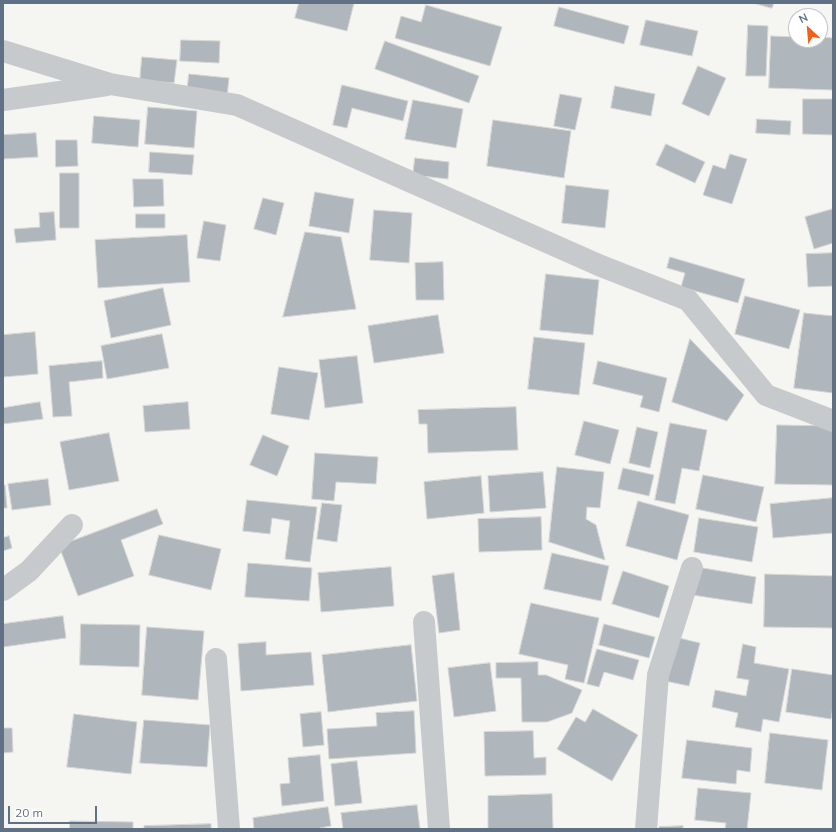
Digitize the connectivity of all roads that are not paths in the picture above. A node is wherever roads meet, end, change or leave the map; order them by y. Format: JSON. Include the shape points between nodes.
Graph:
{"nodes":[{"id":1,"x":3,"y":51,"type":"edge"},
{"id":2,"x":110,"y":84,"type":"junction"},
{"id":3,"x":3,"y":100,"type":"edge"},
{"id":4,"x":833,"y":421,"type":"edge"},
{"id":5,"x":72,"y":525,"type":"dead end"},
{"id":6,"x":692,"y":568,"type":"dead end"},
{"id":7,"x":3,"y":590,"type":"edge"},
{"id":8,"x":424,"y":622,"type":"dead end"},
{"id":9,"x":216,"y":659,"type":"dead end"},
{"id":10,"x":229,"y":829,"type":"edge"},
{"id":11,"x":439,"y":829,"type":"edge"},
{"id":12,"x":646,"y":829,"type":"edge"}],
"edges":[{"from":1,"to":2,"type":"street"},
{"from":2,"to":3,"type":"street"},
{"from":2,"to":4,"type":"street","via":[[237,105],[601,266],[688,300],[766,395]]},
{"from":5,"to":7,"type":"street","via":[[29,571]]},
{"from":6,"to":12,"type":"street","via":[[658,675]]},
{"from":8,"to":11,"type":"street"},
{"from":9,"to":10,"type":"street"}]}
